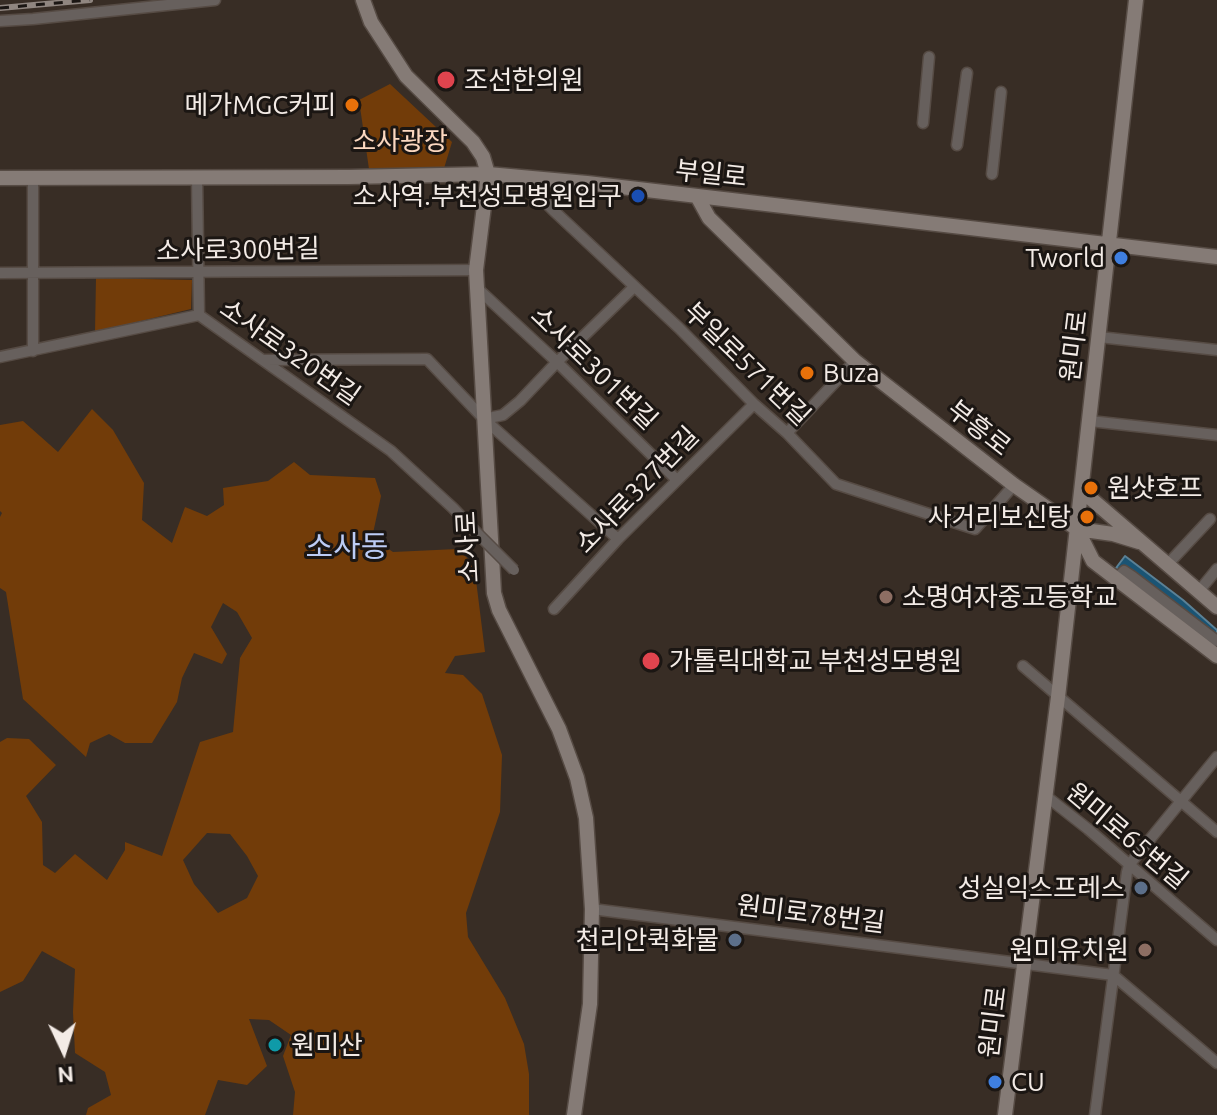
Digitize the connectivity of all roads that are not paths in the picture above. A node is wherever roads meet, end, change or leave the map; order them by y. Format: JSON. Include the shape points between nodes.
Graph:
{"nodes":[{"id":1,"x":215,"y":0,"type":"edge"},
{"id":2,"x":363,"y":0,"type":"edge"},
{"id":3,"x":1136,"y":0,"type":"edge"},
{"id":4,"x":0,"y":21,"type":"edge"},
{"id":5,"x":929,"y":57,"type":"dead end"},
{"id":6,"x":967,"y":73,"type":"dead end"},
{"id":7,"x":1001,"y":92,"type":"dead end"},
{"id":8,"x":923,"y":123,"type":"dead end"},
{"id":9,"x":957,"y":145,"type":"dead end"},
{"id":10,"x":488,"y":174,"type":"junction"},
{"id":11,"x":992,"y":174,"type":"dead end"},
{"id":12,"x":520,"y":176,"type":"junction"},
{"id":13,"x":33,"y":177,"type":"junction"},
{"id":14,"x":197,"y":177,"type":"junction"},
{"id":15,"x":0,"y":178,"type":"edge"},
{"id":16,"x":698,"y":198,"type":"junction"},
{"id":17,"x":1110,"y":245,"type":"junction"},
{"id":18,"x":1217,"y":257,"type":"edge"},
{"id":19,"x":476,"y":270,"type":"junction"},
{"id":20,"x":0,"y":273,"type":"edge"},
{"id":21,"x":198,"y":273,"type":"junction"},
{"id":22,"x":32,"y":274,"type":"junction"},
{"id":23,"x":634,"y":287,"type":"junction"},
{"id":24,"x":478,"y":289,"type":"junction"},
{"id":25,"x":199,"y":315,"type":"junction"},
{"id":26,"x":1099,"y":337,"type":"junction"},
{"id":27,"x":1217,"y":350,"type":"edge"},
{"id":28,"x":33,"y":351,"type":"junction"},
{"id":29,"x":0,"y":357,"type":"edge"},
{"id":30,"x":264,"y":360,"type":"junction"},
{"id":31,"x":855,"y":361,"type":"junction"},
{"id":32,"x":557,"y":362,"type":"junction"},
{"id":33,"x":754,"y":404,"type":"junction"},
{"id":34,"x":484,"y":419,"type":"junction"},
{"id":35,"x":1090,"y":421,"type":"junction"},
{"id":36,"x":787,"y":433,"type":"junction"},
{"id":37,"x":1217,"y":435,"type":"edge"},
{"id":38,"x":677,"y":480,"type":"junction"},
{"id":39,"x":1014,"y":485,"type":"junction"},
{"id":40,"x":1082,"y":491,"type":"junction"},
{"id":41,"x":1210,"y":519,"type":"dead end"},
{"id":42,"x":1077,"y":529,"type":"junction"},
{"id":43,"x":618,"y":539,"type":"junction"},
{"id":44,"x":1139,"y":542,"type":"junction"},
{"id":45,"x":1167,"y":565,"type":"junction"},
{"id":46,"x":1217,"y":569,"type":"edge"},
{"id":47,"x":514,"y":570,"type":"dead end"},
{"id":48,"x":1119,"y":576,"type":"dead end"},
{"id":49,"x":1199,"y":591,"type":"junction"},
{"id":50,"x":1217,"y":607,"type":"edge"},
{"id":51,"x":554,"y":609,"type":"dead end"},
{"id":52,"x":1216,"y":649,"type":"edge"},
{"id":53,"x":1023,"y":666,"type":"dead end"},
{"id":54,"x":1058,"y":697,"type":"junction"},
{"id":55,"x":1217,"y":757,"type":"edge"},
{"id":56,"x":1046,"y":796,"type":"junction"},
{"id":57,"x":1180,"y":801,"type":"junction"},
{"id":58,"x":1217,"y":832,"type":"edge"},
{"id":59,"x":1129,"y":865,"type":"junction"},
{"id":60,"x":592,"y":909,"type":"junction"},
{"id":61,"x":1217,"y":940,"type":"edge"},
{"id":62,"x":1024,"y":963,"type":"junction"},
{"id":63,"x":1113,"y":975,"type":"junction"},
{"id":64,"x":1217,"y":1063,"type":"edge"},
{"id":65,"x":574,"y":1115,"type":"edge"},
{"id":66,"x":1005,"y":1115,"type":"edge"},
{"id":67,"x":1095,"y":1115,"type":"edge"}],
"edges":[{"from":1,"to":4,"type":"street"},
{"from":2,"to":10,"type":"street","via":[[406,76],[473,142]]},
{"from":3,"to":17,"type":"street","name":"원미로"},
{"from":5,"to":8,"type":"street"},
{"from":6,"to":9,"type":"street"},
{"from":7,"to":11,"type":"street"},
{"from":10,"to":12,"type":"street","name":"부일로"},
{"from":10,"to":14,"type":"street","name":"부일로"},
{"from":10,"to":19,"type":"street","name":"소사로"},
{"from":12,"to":16,"type":"street","name":"부일로"},
{"from":12,"to":23,"type":"street","name":"부일로571번길"},
{"from":13,"to":14,"type":"street","name":"부일로"},
{"from":13,"to":15,"type":"street","name":"부일로"},
{"from":13,"to":22,"type":"street"},
{"from":14,"to":21,"type":"street"},
{"from":16,"to":17,"type":"street","name":"부일로"},
{"from":16,"to":31,"type":"street","name":"부흥로","via":[[709,218]]},
{"from":17,"to":18,"type":"street","name":"부일로"},
{"from":17,"to":26,"type":"street","name":"원미로"},
{"from":19,"to":21,"type":"street","name":"소사로300번길"},
{"from":19,"to":24,"type":"street","name":"소사로"},
{"from":20,"to":22,"type":"street","name":"소사로300번길"},
{"from":21,"to":22,"type":"street","name":"소사로300번길"},
{"from":21,"to":25,"type":"street"},
{"from":22,"to":28,"type":"street"},
{"from":23,"to":32,"type":"street"},
{"from":23,"to":33,"type":"street","name":"부일로571번길"},
{"from":24,"to":32,"type":"street","name":"소사로301번길"},
{"from":24,"to":34,"type":"street","name":"소사로"},
{"from":25,"to":28,"type":"street","name":"소사로320번길"},
{"from":25,"to":30,"type":"street","name":"소사로320번길"},
{"from":26,"to":27,"type":"street"},
{"from":26,"to":35,"type":"street","name":"원미로"},
{"from":28,"to":29,"type":"street","name":"소사로320번길"},
{"from":30,"to":34,"type":"street","via":[[427,359]]},
{"from":30,"to":47,"type":"street","name":"소사로320번길","bridge":true,"via":[[391,451]]},
{"from":31,"to":36,"type":"street"},
{"from":31,"to":39,"type":"street","name":"부흥로"},
{"from":32,"to":34,"type":"street","via":[[503,415]]},
{"from":32,"to":38,"type":"street","name":"소사로301번길"},
{"from":33,"to":36,"type":"street","name":"부일로571번길"},
{"from":33,"to":38,"type":"street","name":"소사로327번길"},
{"from":34,"to":43,"type":"street"},
{"from":34,"to":60,"type":"street","name":"소사로","via":[[494,593],[577,778],[586,818]]},
{"from":35,"to":37,"type":"street"},
{"from":35,"to":40,"type":"street","name":"원미로"},
{"from":36,"to":39,"type":"street","name":"부일로571번길","via":[[836,484],[975,529]]},
{"from":38,"to":43,"type":"street","name":"소사로327번길"},
{"from":39,"to":42,"type":"street","name":"부흥로"},
{"from":40,"to":42,"type":"street","name":"원미로"},
{"from":40,"to":44,"type":"street","name":"부흥로"},
{"from":41,"to":45,"type":"street"},
{"from":42,"to":44,"type":"street","name":"부흥로"},
{"from":42,"to":52,"type":"street","name":"부흥로","via":[[1093,561]]},
{"from":42,"to":54,"type":"street","name":"원미로"},
{"from":43,"to":51,"type":"street","name":"소사로327번길"},
{"from":44,"to":45,"type":"street","name":"부흥로"},
{"from":45,"to":49,"type":"street","name":"부흥로"},
{"from":46,"to":49,"type":"street"},
{"from":48,"to":52,"type":"street","via":[[1124,571],[1133,577]]},
{"from":49,"to":50,"type":"street","name":"부흥로"},
{"from":53,"to":54,"type":"street"},
{"from":54,"to":56,"type":"street","name":"원미로"},
{"from":54,"to":57,"type":"street"},
{"from":55,"to":57,"type":"street"},
{"from":56,"to":59,"type":"street","name":"원미로65번길"},
{"from":56,"to":62,"type":"street","name":"원미로"},
{"from":57,"to":58,"type":"street"},
{"from":57,"to":59,"type":"street"},
{"from":59,"to":61,"type":"street","name":"원미로65번길"},
{"from":59,"to":63,"type":"street"},
{"from":60,"to":62,"type":"street","name":"원미로78번길"},
{"from":60,"to":65,"type":"street","name":"소사로","via":[[590,1004]]},
{"from":62,"to":63,"type":"street","name":"원미로78번길"},
{"from":62,"to":66,"type":"street","name":"원미로"},
{"from":63,"to":64,"type":"street"},
{"from":63,"to":67,"type":"street"}]}
